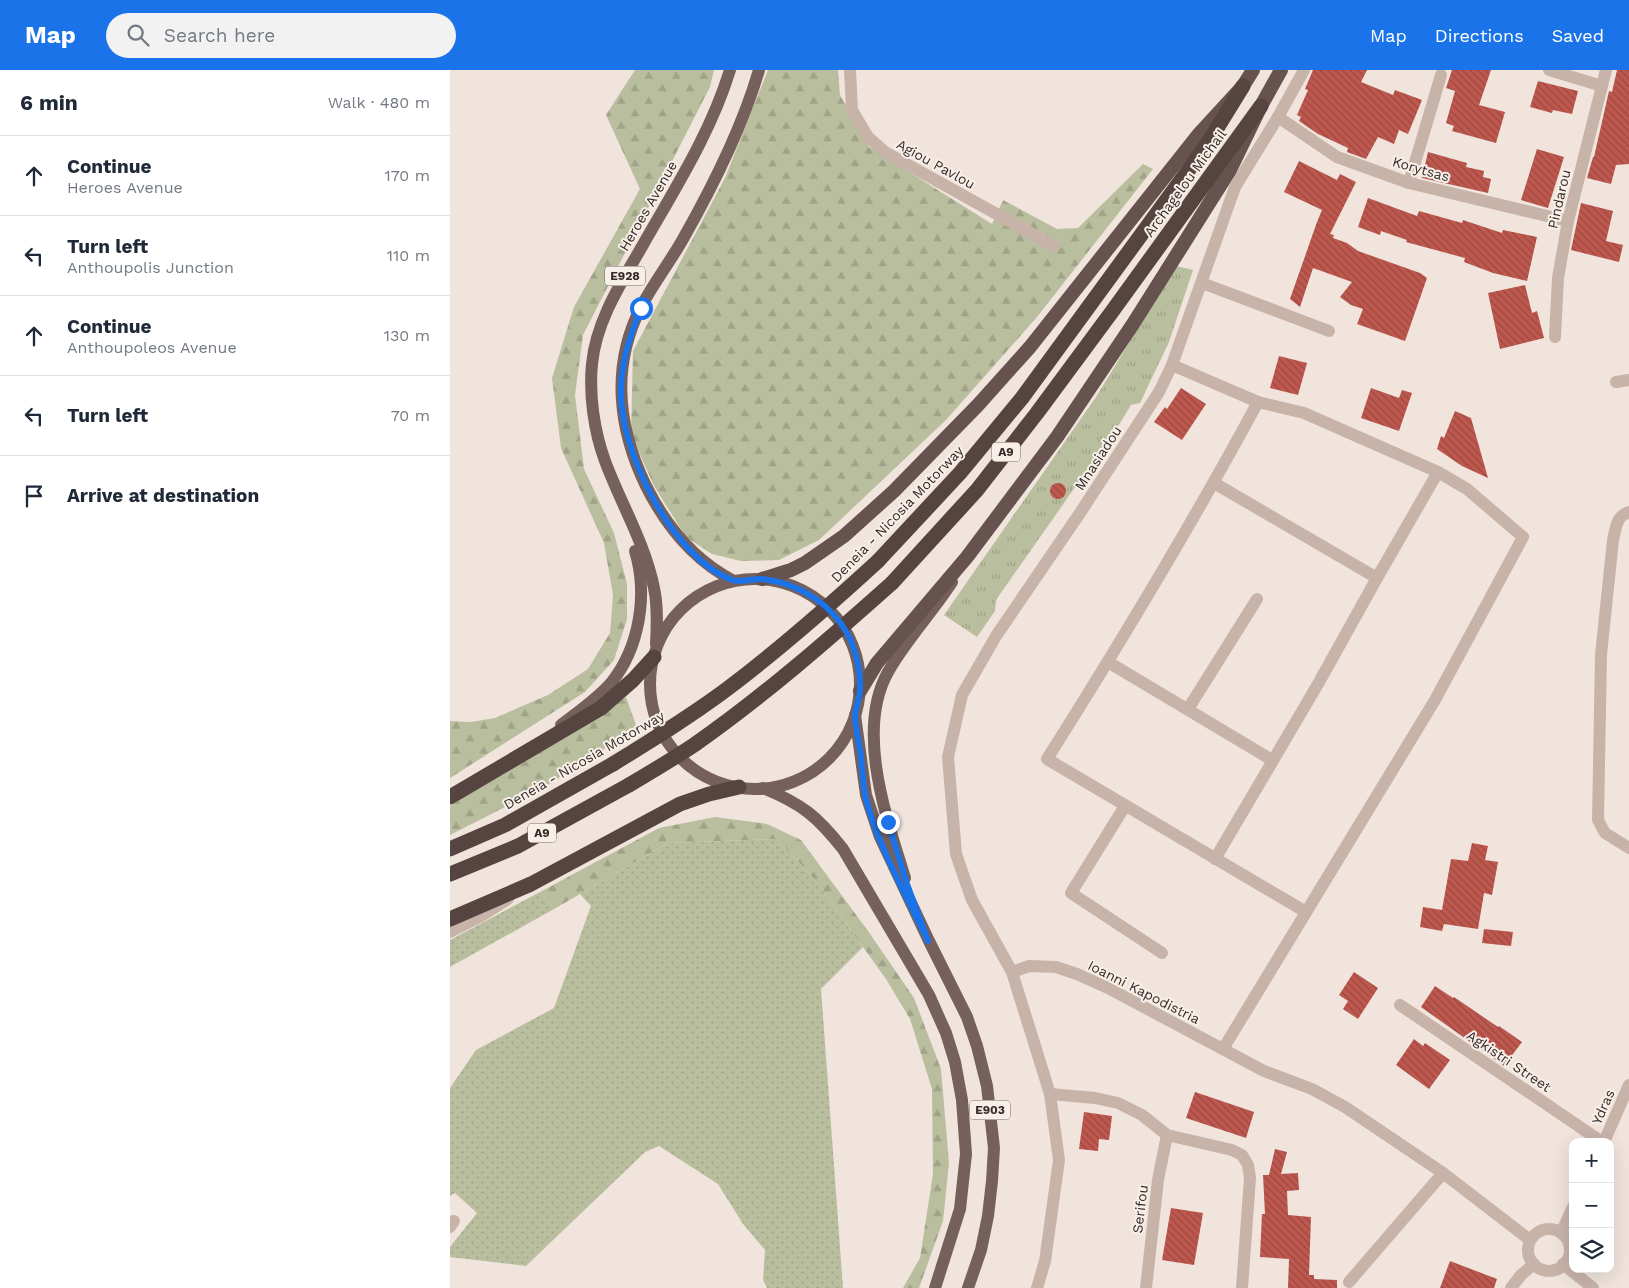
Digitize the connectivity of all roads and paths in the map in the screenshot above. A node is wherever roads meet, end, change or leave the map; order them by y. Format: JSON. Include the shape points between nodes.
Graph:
{"nodes":[{"id":1,"x":730,"y":70,"type":"edge"},
{"id":2,"x":759,"y":70,"type":"edge"},
{"id":3,"x":850,"y":70,"type":"edge"},
{"id":4,"x":1253,"y":70,"type":"edge"},
{"id":5,"x":1281,"y":70,"type":"edge"},
{"id":6,"x":1304,"y":70,"type":"edge"},
{"id":7,"x":1549,"y":70,"type":"edge"},
{"id":8,"x":1606,"y":70,"type":"edge"},
{"id":9,"x":1441,"y":75,"type":"dead end"},
{"id":10,"x":1243,"y":86,"type":"junction"},
{"id":11,"x":1602,"y":86,"type":"junction"},
{"id":12,"x":1261,"y":106,"type":"junction"},
{"id":13,"x":1278,"y":117,"type":"junction"},
{"id":14,"x":1409,"y":183,"type":"junction"},
{"id":15,"x":1568,"y":221,"type":"junction"},
{"id":16,"x":1054,"y":246,"type":"dead end"},
{"id":17,"x":1202,"y":283,"type":"junction"},
{"id":18,"x":1097,"y":298,"type":"joint"},
{"id":19,"x":1329,"y":331,"type":"dead end"},
{"id":20,"x":1555,"y":337,"type":"dead end"},
{"id":21,"x":1172,"y":365,"type":"junction"},
{"id":22,"x":1629,"y":380,"type":"edge"},
{"id":23,"x":1616,"y":382,"type":"dead end"},
{"id":24,"x":1258,"y":402,"type":"junction"},
{"id":25,"x":1438,"y":472,"type":"junction"},
{"id":26,"x":1214,"y":483,"type":"junction"},
{"id":27,"x":620,"y":496,"type":"junction"},
{"id":28,"x":1629,"y":512,"type":"edge"},
{"id":29,"x":968,"y":557,"type":"junction"},
{"id":30,"x":1377,"y":578,"type":"junction"},
{"id":31,"x":762,"y":579,"type":"junction"},
{"id":32,"x":734,"y":581,"type":"junction"},
{"id":33,"x":1257,"y":599,"type":"dead end"},
{"id":34,"x":655,"y":651,"type":"junction"},
{"id":35,"x":1108,"y":662,"type":"junction"},
{"id":36,"x":860,"y":691,"type":"junction"},
{"id":37,"x":1188,"y":709,"type":"junction"},
{"id":38,"x":855,"y":715,"type":"junction"},
{"id":39,"x":522,"y":754,"type":"junction"},
{"id":40,"x":1272,"y":760,"type":"junction"},
{"id":41,"x":739,"y":787,"type":"junction"},
{"id":42,"x":763,"y":788,"type":"junction"},
{"id":43,"x":450,"y":797,"type":"edge"},
{"id":44,"x":1125,"y":806,"type":"junction"},
{"id":45,"x":1629,"y":848,"type":"edge"},
{"id":46,"x":450,"y":849,"type":"edge"},
{"id":47,"x":1216,"y":859,"type":"junction"},
{"id":48,"x":450,"y":874,"type":"edge"},
{"id":49,"x":532,"y":884,"type":"junction"},
{"id":50,"x":1306,"y":912,"type":"junction"},
{"id":51,"x":450,"y":919,"type":"edge"},
{"id":52,"x":450,"y":932,"type":"edge"},
{"id":53,"x":928,"y":941,"type":"junction"},
{"id":54,"x":1162,"y":953,"type":"dead end"},
{"id":55,"x":1012,"y":972,"type":"junction"},
{"id":56,"x":1400,"y":1005,"type":"dead end"},
{"id":57,"x":1223,"y":1049,"type":"junction"},
{"id":58,"x":1629,"y":1085,"type":"edge"},
{"id":59,"x":1050,"y":1094,"type":"junction"},
{"id":60,"x":1167,"y":1134,"type":"junction"},
{"id":61,"x":1597,"y":1138,"type":"edge"},
{"id":62,"x":1605,"y":1138,"type":"edge"},
{"id":63,"x":1443,"y":1173,"type":"junction"},
{"id":64,"x":1569,"y":1216,"type":"edge"},
{"id":65,"x":1561,"y":1233,"type":"junction"},
{"id":66,"x":1530,"y":1240,"type":"junction"},
{"id":67,"x":1534,"y":1264,"type":"junction"},
{"id":68,"x":1563,"y":1264,"type":"junction"},
{"id":69,"x":1349,"y":1282,"type":"dead end"},
{"id":70,"x":935,"y":1288,"type":"edge"},
{"id":71,"x":968,"y":1288,"type":"edge"},
{"id":72,"x":1037,"y":1288,"type":"edge"},
{"id":73,"x":1146,"y":1288,"type":"edge"},
{"id":74,"x":1242,"y":1288,"type":"edge"},
{"id":75,"x":1511,"y":1288,"type":"edge"},
{"id":76,"x":1593,"y":1288,"type":"edge"}],
"edges":[{"from":1,"to":27,"type":"main road","name":"Heroes Avenue","number":"E928","via":[[697,151],[614,294],[598,337],[592,363],[597,432]]},
{"from":2,"to":32,"type":"main road","number":"E928","via":[[723,161],[683,239],[641,308],[626,348],[620,388],[624,424],[637,468],[655,503],[678,538],[703,562]]},
{"from":3,"to":16,"type":"street","name":"Agiou Pavlou","via":[[852,110],[868,137],[885,152]]},
{"from":4,"to":10,"type":"highway","name":"Archagelou Michail","number":"A9"},
{"from":5,"to":12,"type":"highway","name":"Archagelou Michail","number":"A9"},
{"from":6,"to":13,"type":"street","name":"Mnasiadou"},
{"from":7,"to":11,"type":"street"},
{"from":8,"to":11,"type":"street","name":"Pindarou"},
{"from":9,"to":14,"type":"street"},
{"from":10,"to":18,"type":"highway","name":"Archagelou Michail","number":"A9","via":[[1206,146]]},
{"from":10,"to":31,"type":"highway","via":[[1198,135],[1030,347],[978,405],[894,491],[844,536],[805,563]]},
{"from":11,"to":15,"type":"street","name":"Pindarou"},
{"from":12,"to":29,"type":"highway","via":[[1230,170],[1133,324],[1057,437]]},
{"from":12,"to":48,"type":"highway","name":"Archagelou Michail","number":"A9","bridge":true,"via":[[1111,314],[977,490],[892,583],[799,666],[693,746],[518,846]]},
{"from":13,"to":14,"type":"street","name":"Korytsas","via":[[1337,156]]},
{"from":13,"to":17,"type":"street","name":"Mnasiadou","via":[[1235,187]]},
{"from":14,"to":15,"type":"street","name":"Korytsas"},
{"from":15,"to":20,"type":"street","name":"Pindarou","via":[[1558,278]]},
{"from":17,"to":19,"type":"street"},
{"from":17,"to":21,"type":"street","name":"Mnasiadou"},
{"from":18,"to":46,"type":"highway","name":"Deneia - Nicosia Motorway","number":"A9","bridge":true,"via":[[967,466],[878,561],[779,649],[672,727],[614,764],[505,825]]},
{"from":21,"to":24,"type":"street"},
{"from":21,"to":55,"type":"street","name":"Mnasiadou","via":[[1159,392],[996,636],[962,695],[948,757],[956,854],[972,900]]},
{"from":22,"to":23,"type":"street"},
{"from":24,"to":25,"type":"street","via":[[1304,413]]},
{"from":24,"to":26,"type":"street"},
{"from":25,"to":30,"type":"street"},
{"from":25,"to":50,"type":"street","via":[[1468,489],[1523,537],[1435,700]]},
{"from":26,"to":30,"type":"street"},
{"from":26,"to":35,"type":"street"},
{"from":27,"to":34,"type":"main road","name":"Heroes Avenue","number":"E928","via":[[637,534],[655,589]]},
{"from":27,"to":39,"type":"main road","via":[[639,565],[642,598],[637,630],[623,666],[610,683],[596,698]]},
{"from":28,"to":45,"type":"street","via":[[1617,521],[1613,540],[1601,655],[1598,820],[1605,833]]},
{"from":29,"to":36,"type":"highway","via":[[877,663]]},
{"from":29,"to":53,"type":"main road","via":[[938,605],[888,672],[881,687],[875,720],[876,764],[888,822]]},
{"from":30,"to":40,"type":"street"},
{"from":31,"to":32,"type":"main road"},
{"from":31,"to":36,"type":"main road","via":[[785,583],[807,592],[842,624],[859,668]]},
{"from":32,"to":34,"type":"main road","via":[[707,591],[683,608]]},
{"from":33,"to":37,"type":"street"},
{"from":34,"to":39,"type":"highway","via":[[633,680],[601,708]]},
{"from":34,"to":41,"type":"main road","name":"Heroes Avenue","via":[[650,679],[651,700],[657,723],[669,744],[690,767],[718,782]]},
{"from":35,"to":37,"type":"street"},
{"from":35,"to":44,"type":"street","via":[[1048,759]]},
{"from":36,"to":38,"type":"main road"},
{"from":37,"to":40,"type":"street"},
{"from":38,"to":42,"type":"main road","via":[[845,738],[829,758],[795,780]]},
{"from":38,"to":53,"type":"main road","number":"E903","via":[[866,795],[880,837]]},
{"from":39,"to":43,"type":"highway"},
{"from":40,"to":47,"type":"street"},
{"from":41,"to":42,"type":"main road","name":"Heroes Avenue"},
{"from":41,"to":49,"type":"highway","via":[[680,804]]},
{"from":42,"to":70,"type":"main road","number":"E903","via":[[796,802],[810,812],[843,848],[929,995],[946,1033],[962,1100],[966,1154],[960,1209]]},
{"from":44,"to":47,"type":"street"},
{"from":44,"to":54,"type":"street","via":[[1071,893]]},
{"from":47,"to":50,"type":"street"},
{"from":49,"to":51,"type":"highway"},
{"from":49,"to":52,"type":"street"},
{"from":50,"to":57,"type":"street"},
{"from":53,"to":71,"type":"main road","number":"E903","via":[[967,1017],[977,1046],[991,1113],[994,1148],[988,1216]]},
{"from":55,"to":57,"type":"street","name":"Ioanni Kapodistria","via":[[1029,966],[1056,967],[1077,974]]},
{"from":55,"to":59,"type":"street"},
{"from":56,"to":61,"type":"street","name":"Agkistri Street"},
{"from":57,"to":63,"type":"street","name":"Ioanni Kapodistria","via":[[1345,1107]]},
{"from":58,"to":62,"type":"street","name":"Ydras"},
{"from":59,"to":60,"type":"street","via":[[1118,1103],[1142,1115]]},
{"from":59,"to":72,"type":"street","via":[[1060,1160],[1045,1261]]},
{"from":60,"to":73,"type":"street","name":"Serifou","via":[[1158,1180]]},
{"from":60,"to":74,"type":"street","via":[[1232,1150],[1248,1165],[1250,1178]]},
{"from":63,"to":66,"type":"street","name":"Ioanni Kapodistria"},
{"from":63,"to":69,"type":"street"},
{"from":64,"to":65,"type":"street"},
{"from":65,"to":66,"type":"street","via":[[1540,1230]]},
{"from":65,"to":68,"type":"street","via":[[1566,1238],[1569,1251]]},
{"from":66,"to":67,"type":"street","via":[[1528,1252]]},
{"from":67,"to":68,"type":"street","via":[[1552,1270]]},
{"from":67,"to":75,"type":"street"},
{"from":68,"to":76,"type":"street"}]}
